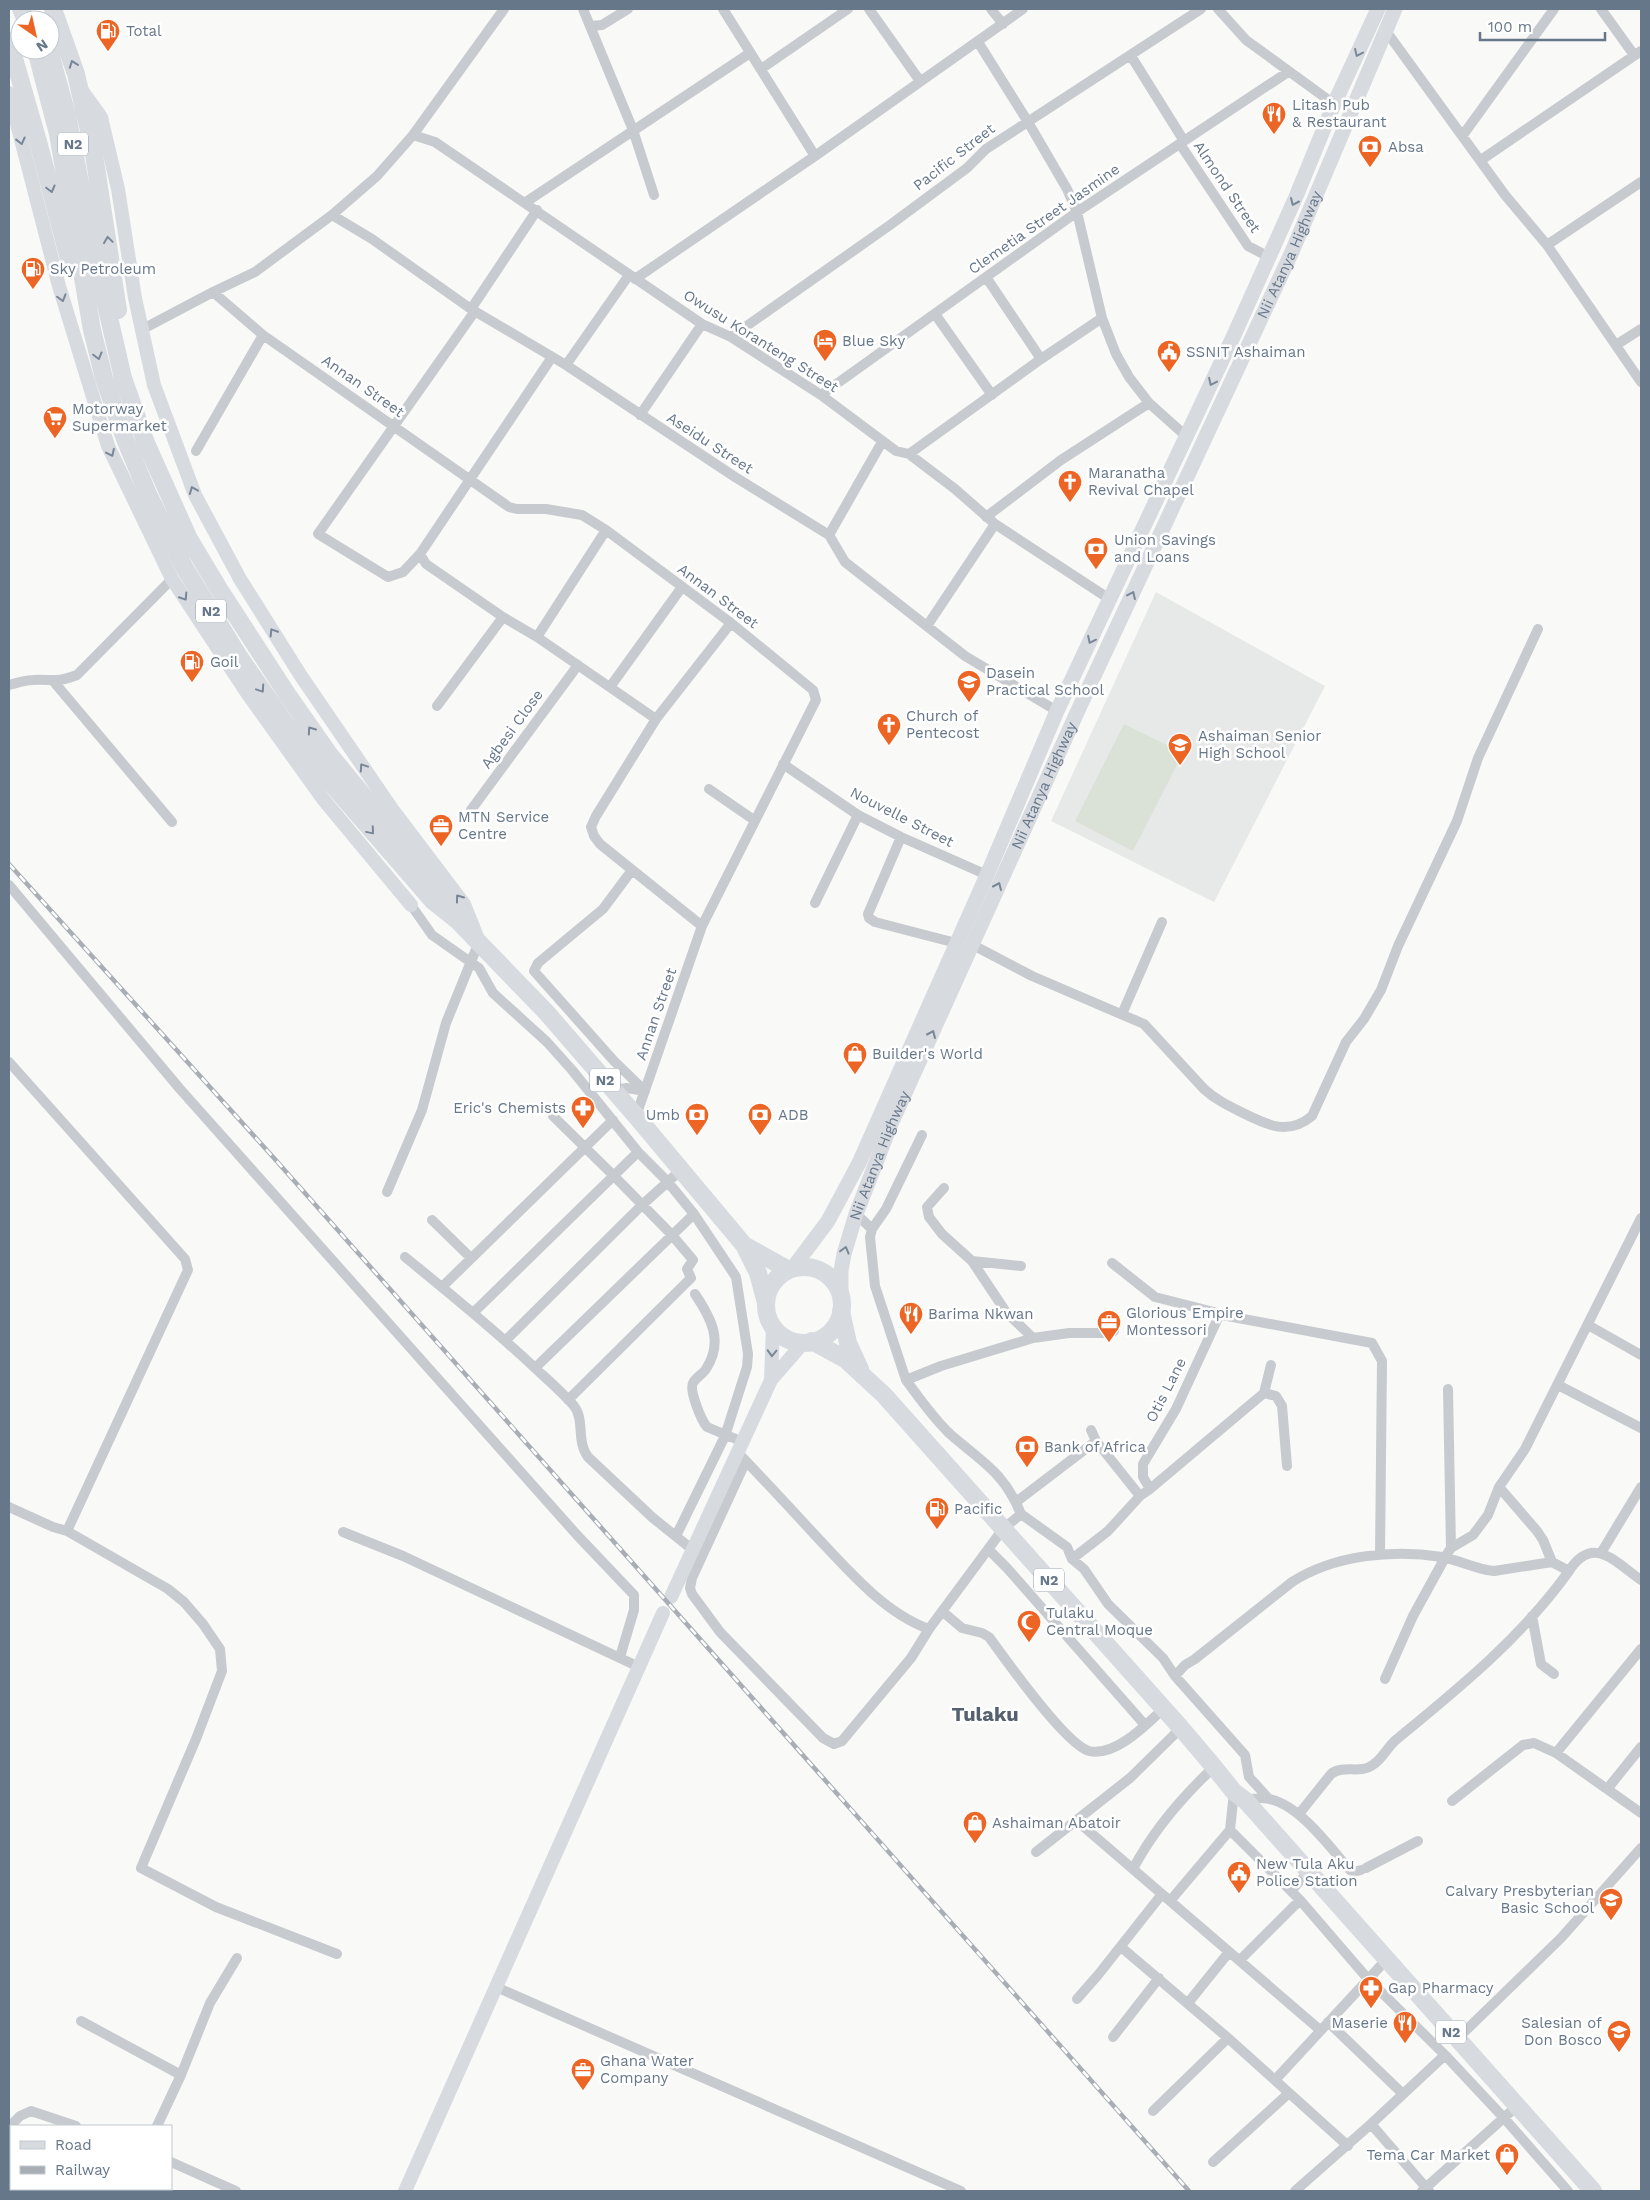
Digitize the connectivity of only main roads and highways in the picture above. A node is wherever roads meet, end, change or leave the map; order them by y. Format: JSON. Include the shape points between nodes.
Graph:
{"nodes":[{"id":1,"x":53,"y":9,"type":"edge"},
{"id":2,"x":1378,"y":9,"type":"edge"},
{"id":3,"x":1395,"y":9,"type":"edge"},
{"id":4,"x":9,"y":41,"type":"edge"},
{"id":5,"x":39,"y":60,"type":"edge"},
{"id":6,"x":52,"y":60,"type":"edge"},
{"id":7,"x":84,"y":239,"type":"junction"},
{"id":8,"x":92,"y":330,"type":"junction"},
{"id":9,"x":1227,"y":351,"type":"junction"},
{"id":10,"x":1244,"y":359,"type":"junction"},
{"id":11,"x":146,"y":443,"type":"junction"},
{"id":12,"x":1103,"y":617,"type":"junction"},
{"id":13,"x":1118,"y":626,"type":"junction"},
{"id":14,"x":458,"y":921,"type":"junction"},
{"id":15,"x":964,"y":943,"type":"junction"},
{"id":16,"x":744,"y":1245,"type":"junction"},
{"id":17,"x":791,"y":1269,"type":"junction"},
{"id":18,"x":766,"y":1303,"type":"junction"},
{"id":19,"x":841,"y":1305,"type":"junction"},
{"id":20,"x":808,"y":1342,"type":"junction"},
{"id":21,"x":861,"y":1372,"type":"junction"},
{"id":22,"x":1593,"y":2191,"type":"edge"}],
"edges":[{"from":11,"to":1,"type":"highway","one_way":true,"via":[[121,330],[93,148],[80,86]]},
{"from":2,"to":9,"type":"main road","one_way":true},
{"from":3,"to":10,"type":"main road","name":"Nii Atanya Highway"},
{"from":4,"to":8,"type":"highway","one_way":true,"via":[[81,306]]},
{"from":5,"to":7,"type":"highway","number":"N2"},
{"from":6,"to":7,"type":"highway","number":"N2","via":[[67,115]]},
{"from":7,"to":8,"type":"highway","number":"N2"},
{"from":7,"to":11,"type":"highway","number":"N2","via":[[123,378]]},
{"from":8,"to":14,"type":"highway","number":"N2","one_way":true,"via":[[104,378],[148,494],[184,567],[238,655],[330,782],[433,901]]},
{"from":9,"to":10,"type":"main road"},
{"from":9,"to":12,"type":"main road","one_way":true},
{"from":13,"to":10,"type":"main road","name":"Nii Atanya Highway","one_way":true},
{"from":14,"to":11,"type":"highway","number":"N2","one_way":true,"via":[[442,890],[329,754],[218,589],[189,538]]},
{"from":12,"to":13,"type":"main road"},
{"from":12,"to":15,"type":"main road","one_way":true,"via":[[1057,711],[987,875]]},
{"from":15,"to":13,"type":"main road","name":"Nii Atanya Highway","one_way":true},
{"from":14,"to":16,"type":"highway","number":"N2","via":[[547,1013]]},
{"from":15,"to":17,"type":"main road","via":[[859,1163],[828,1221]]},
{"from":19,"to":15,"type":"main road","name":"Nii Atanya Highway","one_way":true,"via":[[841,1271],[856,1214]]},
{"from":16,"to":17,"type":"highway","number":"N2"},
{"from":16,"to":18,"type":"highway","number":"N2","via":[[758,1273]]},
{"from":17,"to":18,"type":"highway","via":[[773,1283]]},
{"from":17,"to":19,"type":"highway","number":"N2","via":[[817,1269],[828,1276],[837,1286]]},
{"from":18,"to":20,"type":"highway","number":"N2","via":[[773,1327],[786,1338]]},
{"from":19,"to":20,"type":"highway","via":[[834,1328]]},
{"from":19,"to":21,"type":"highway","number":"N2","via":[[848,1343]]},
{"from":20,"to":21,"type":"highway","number":"N2","via":[[837,1353]]},
{"from":21,"to":22,"type":"highway","number":"N2","via":[[942,1458],[1240,1796],[1240,1810],[1253,1827],[1293,1866],[1308,1872]]}]}
